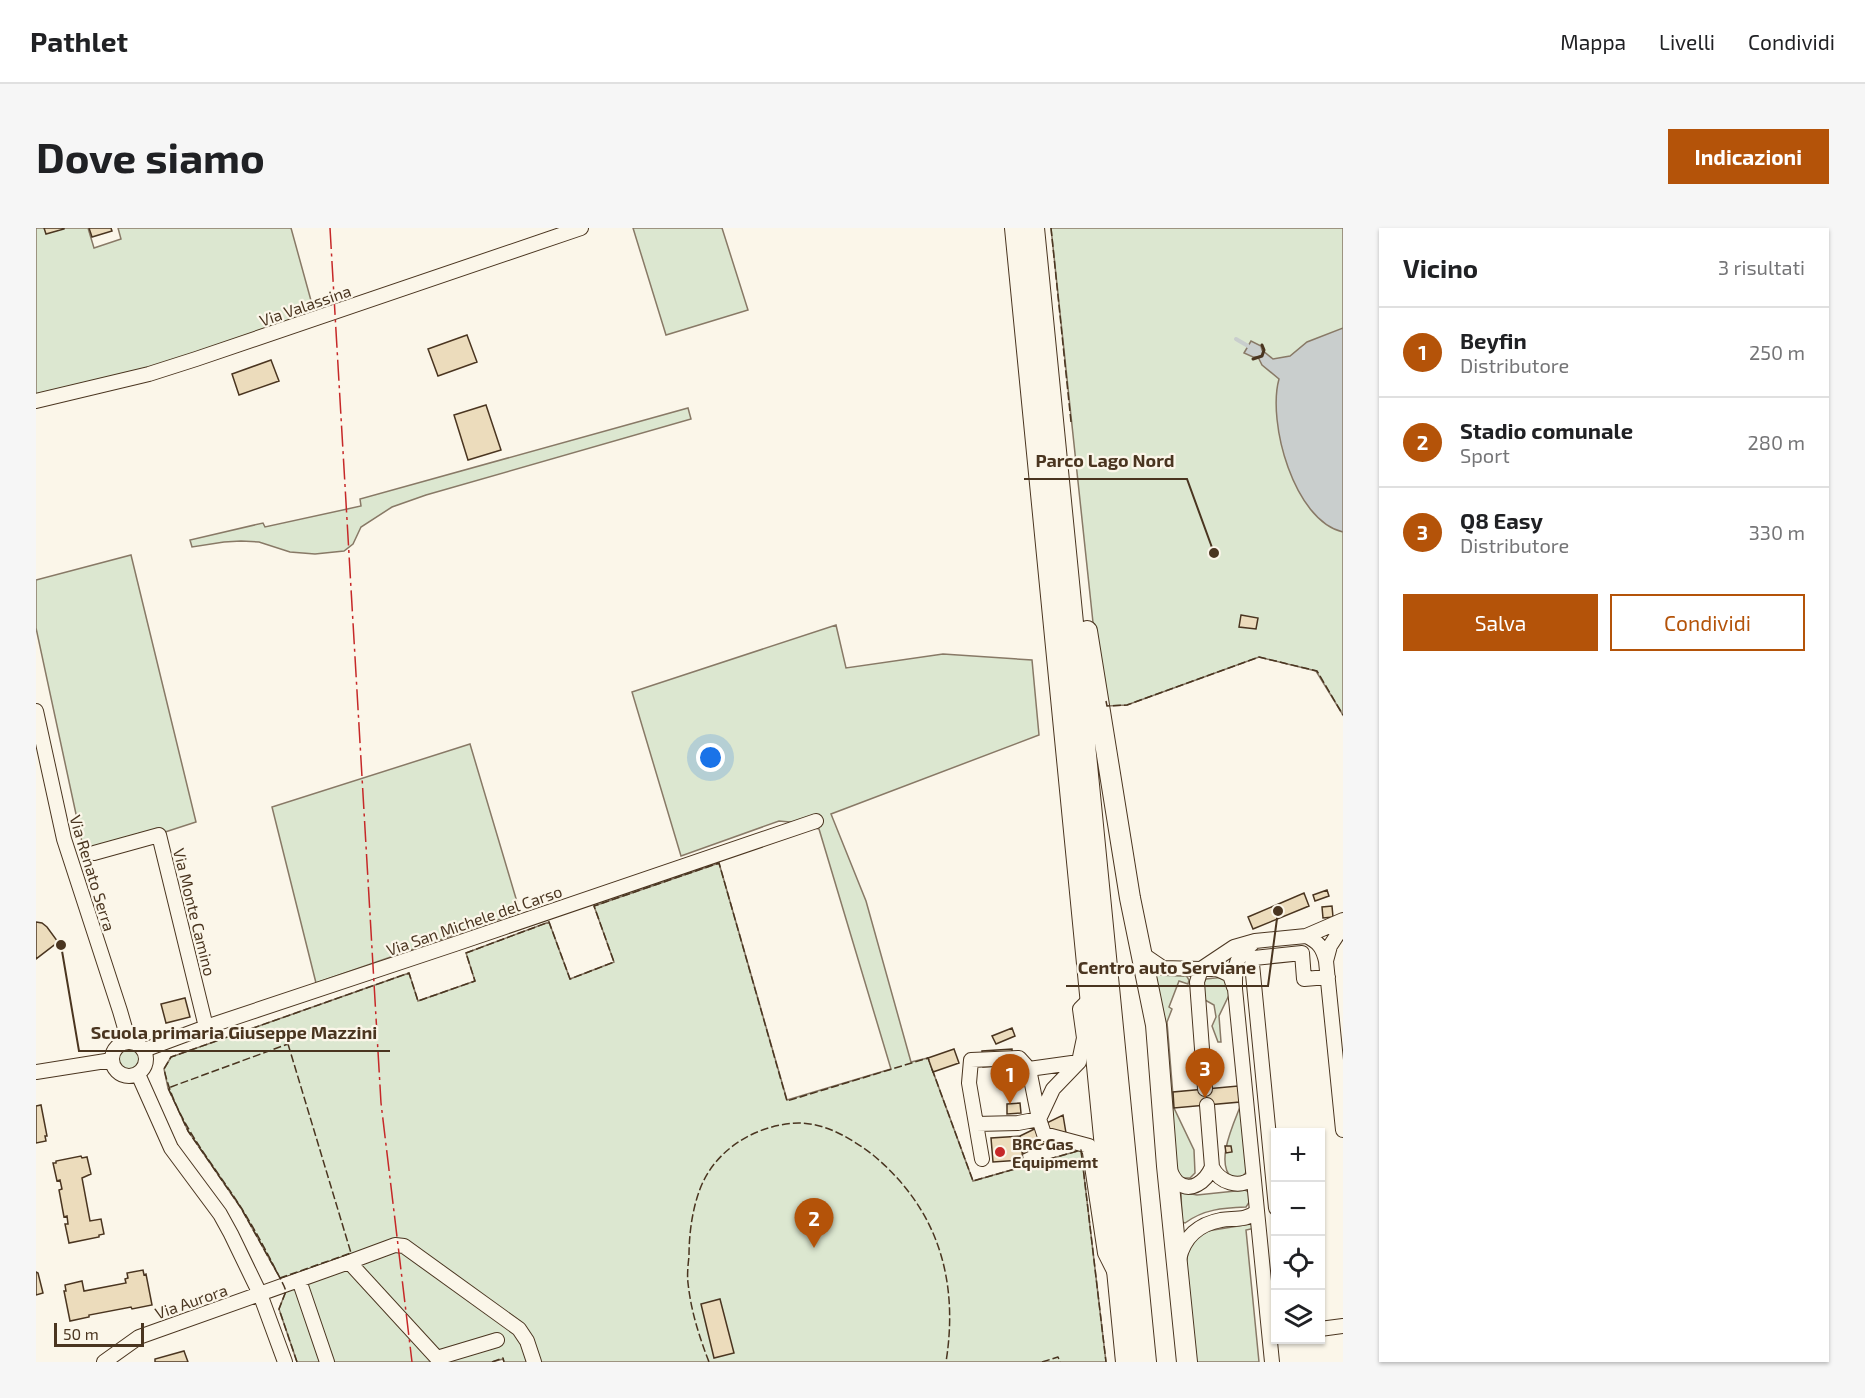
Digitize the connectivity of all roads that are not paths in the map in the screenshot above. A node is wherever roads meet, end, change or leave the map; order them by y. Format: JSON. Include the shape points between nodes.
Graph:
{"nodes":[{"id":1,"x":580,"y":228,"type":"edge"},
{"id":2,"x":1015,"y":228,"type":"edge"},
{"id":3,"x":1035,"y":228,"type":"edge"},
{"id":4,"x":36,"y":401,"type":"edge"},
{"id":5,"x":1052,"y":409,"type":"junction"},
{"id":6,"x":36,"y":711,"type":"edge"},
{"id":7,"x":816,"y":821,"type":"dead end"},
{"id":8,"x":94,"y":853,"type":"dead end"},
{"id":9,"x":1343,"y":920,"type":"edge"},
{"id":10,"x":1343,"y":926,"type":"edge"},
{"id":11,"x":1306,"y":936,"type":"junction"},
{"id":12,"x":1255,"y":941,"type":"junction"},
{"id":13,"x":1141,"y":953,"type":"junction"},
{"id":14,"x":1326,"y":961,"type":"junction"},
{"id":15,"x":1201,"y":969,"type":"junction"},
{"id":16,"x":1328,"y":977,"type":"junction"},
{"id":17,"x":1234,"y":989,"type":"junction"},
{"id":18,"x":1090,"y":998,"type":"junction"},
{"id":19,"x":206,"y":1027,"type":"junction"},
{"id":20,"x":129,"y":1042,"type":"junction"},
{"id":21,"x":144,"y":1050,"type":"junction"},
{"id":22,"x":112,"y":1060,"type":"junction"},
{"id":23,"x":1079,"y":1062,"type":"junction"},
{"id":24,"x":1029,"y":1069,"type":"junction"},
{"id":25,"x":36,"y":1072,"type":"edge"},
{"id":26,"x":138,"y":1074,"type":"junction"},
{"id":27,"x":1206,"y":1089,"type":"dead end"},
{"id":28,"x":1207,"y":1105,"type":"dead end"},
{"id":29,"x":1039,"y":1119,"type":"junction"},
{"id":30,"x":976,"y":1125,"type":"junction"},
{"id":31,"x":1343,"y":1130,"type":"edge"},
{"id":32,"x":982,"y":1159,"type":"dead end"},
{"id":33,"x":1167,"y":1166,"type":"junction"},
{"id":34,"x":1212,"y":1167,"type":"junction"},
{"id":35,"x":1253,"y":1178,"type":"junction"},
{"id":36,"x":1273,"y":1182,"type":"edge"},
{"id":37,"x":1257,"y":1211,"type":"junction"},
{"id":38,"x":1271,"y":1252,"type":"edge"},
{"id":39,"x":1261,"y":1253,"type":"junction"},
{"id":40,"x":348,"y":1262,"type":"junction"},
{"id":41,"x":1177,"y":1267,"type":"junction"},
{"id":42,"x":1118,"y":1279,"type":"junction"},
{"id":43,"x":299,"y":1280,"type":"junction"},
{"id":44,"x":261,"y":1294,"type":"junction"},
{"id":45,"x":1343,"y":1326,"type":"edge"},
{"id":46,"x":1271,"y":1328,"type":"edge"},
{"id":47,"x":1325,"y":1328,"type":"edge"},
{"id":48,"x":497,"y":1340,"type":"dead end"},
{"id":49,"x":1272,"y":1344,"type":"edge"},
{"id":50,"x":120,"y":1358,"type":"edge"},
{"id":51,"x":432,"y":1360,"type":"edge"},
{"id":52,"x":104,"y":1362,"type":"edge"},
{"id":53,"x":285,"y":1362,"type":"edge"},
{"id":54,"x":327,"y":1362,"type":"edge"},
{"id":55,"x":534,"y":1362,"type":"edge"},
{"id":56,"x":1126,"y":1362,"type":"edge"},
{"id":57,"x":1146,"y":1362,"type":"edge"},
{"id":58,"x":1187,"y":1362,"type":"edge"},
{"id":59,"x":1272,"y":1362,"type":"edge"}],
"edges":[{"from":1,"to":4,"type":"street","name":"Via Valassina","via":[[149,374]]},
{"from":2,"to":18,"type":"highway"},
{"from":3,"to":5,"type":"highway"},
{"from":5,"to":13,"type":"highway","via":[[1064,429],[1084,614]]},
{"from":5,"to":57,"type":"highway"},
{"from":6,"to":20,"type":"street","name":"Via Renato Serra","via":[[64,839]]},
{"from":7,"to":19,"type":"street","name":"Via San Michele del Carso"},
{"from":8,"to":19,"type":"street","name":"Via Monte Camino","via":[[159,835]]},
{"from":9,"to":11,"type":"street"},
{"from":10,"to":14,"type":"street"},
{"from":11,"to":12,"type":"street"},
{"from":11,"to":14,"type":"street","via":[[1317,941]]},
{"from":12,"to":15,"type":"street","via":[[1234,947]]},
{"from":12,"to":17,"type":"street","via":[[1241,952],[1234,965]]},
{"from":13,"to":15,"type":"street","via":[[1163,968]]},
{"from":13,"to":33,"type":"highway","via":[[1156,1025]]},
{"from":14,"to":16,"type":"street"},
{"from":15,"to":17,"type":"street","via":[[1216,969],[1230,975]]},
{"from":15,"to":27,"type":"street","via":[[1197,982]]},
{"from":16,"to":31,"type":"street"},
{"from":16,"to":36,"type":"street","via":[[1304,979],[1302,953],[1254,958],[1252,964]]},
{"from":17,"to":35,"type":"street"},
{"from":18,"to":23,"type":"street","via":[[1080,1009],[1084,1038]]},
{"from":18,"to":42,"type":"highway"},
{"from":19,"to":21,"type":"street","name":"Via San Michele del Carso"},
{"from":20,"to":21,"type":"street"},
{"from":20,"to":22,"type":"street","via":[[116,1048]]},
{"from":21,"to":26,"type":"street","via":[[146,1064]]},
{"from":22,"to":25,"type":"street"},
{"from":22,"to":26,"type":"street","via":[[121,1074]]},
{"from":23,"to":24,"type":"street"},
{"from":23,"to":29,"type":"street","via":[[1053,1089]]},
{"from":24,"to":29,"type":"street"},
{"from":24,"to":30,"type":"street","via":[[1019,1058],[971,1060],[969,1083]]},
{"from":26,"to":44,"type":"street","via":[[171,1148],[220,1214]]},
{"from":28,"to":34,"type":"street"},
{"from":29,"to":30,"type":"street"},
{"from":29,"to":42,"type":"street","via":[[1044,1134],[1089,1146],[1105,1253]]},
{"from":30,"to":32,"type":"street"},
{"from":33,"to":34,"type":"street","via":[[1176,1182],[1186,1187],[1204,1181]]},
{"from":33,"to":41,"type":"highway"},
{"from":34,"to":35,"type":"street","via":[[1227,1182],[1247,1183]]},
{"from":35,"to":37,"type":"street"},
{"from":37,"to":39,"type":"street"},
{"from":37,"to":41,"type":"street","via":[[1196,1230],[1182,1248]]},
{"from":38,"to":39,"type":"street"},
{"from":39,"to":46,"type":"street"},
{"from":40,"to":43,"type":"street","name":"Via Aurora"},
{"from":40,"to":51,"type":"street"},
{"from":40,"to":55,"type":"street","name":"Via Aurora","via":[[395,1245],[404,1246],[519,1329]]},
{"from":41,"to":58,"type":"highway"},
{"from":42,"to":56,"type":"highway"},
{"from":43,"to":44,"type":"street","name":"Via Aurora"},
{"from":43,"to":54,"type":"street"},
{"from":44,"to":50,"type":"street","name":"Via Aurora","via":[[138,1338]]},
{"from":44,"to":53,"type":"street"},
{"from":45,"to":47,"type":"street"},
{"from":48,"to":51,"type":"street"},
{"from":49,"to":59,"type":"street"},
{"from":50,"to":52,"type":"street","name":"Via Aurora"}]}
